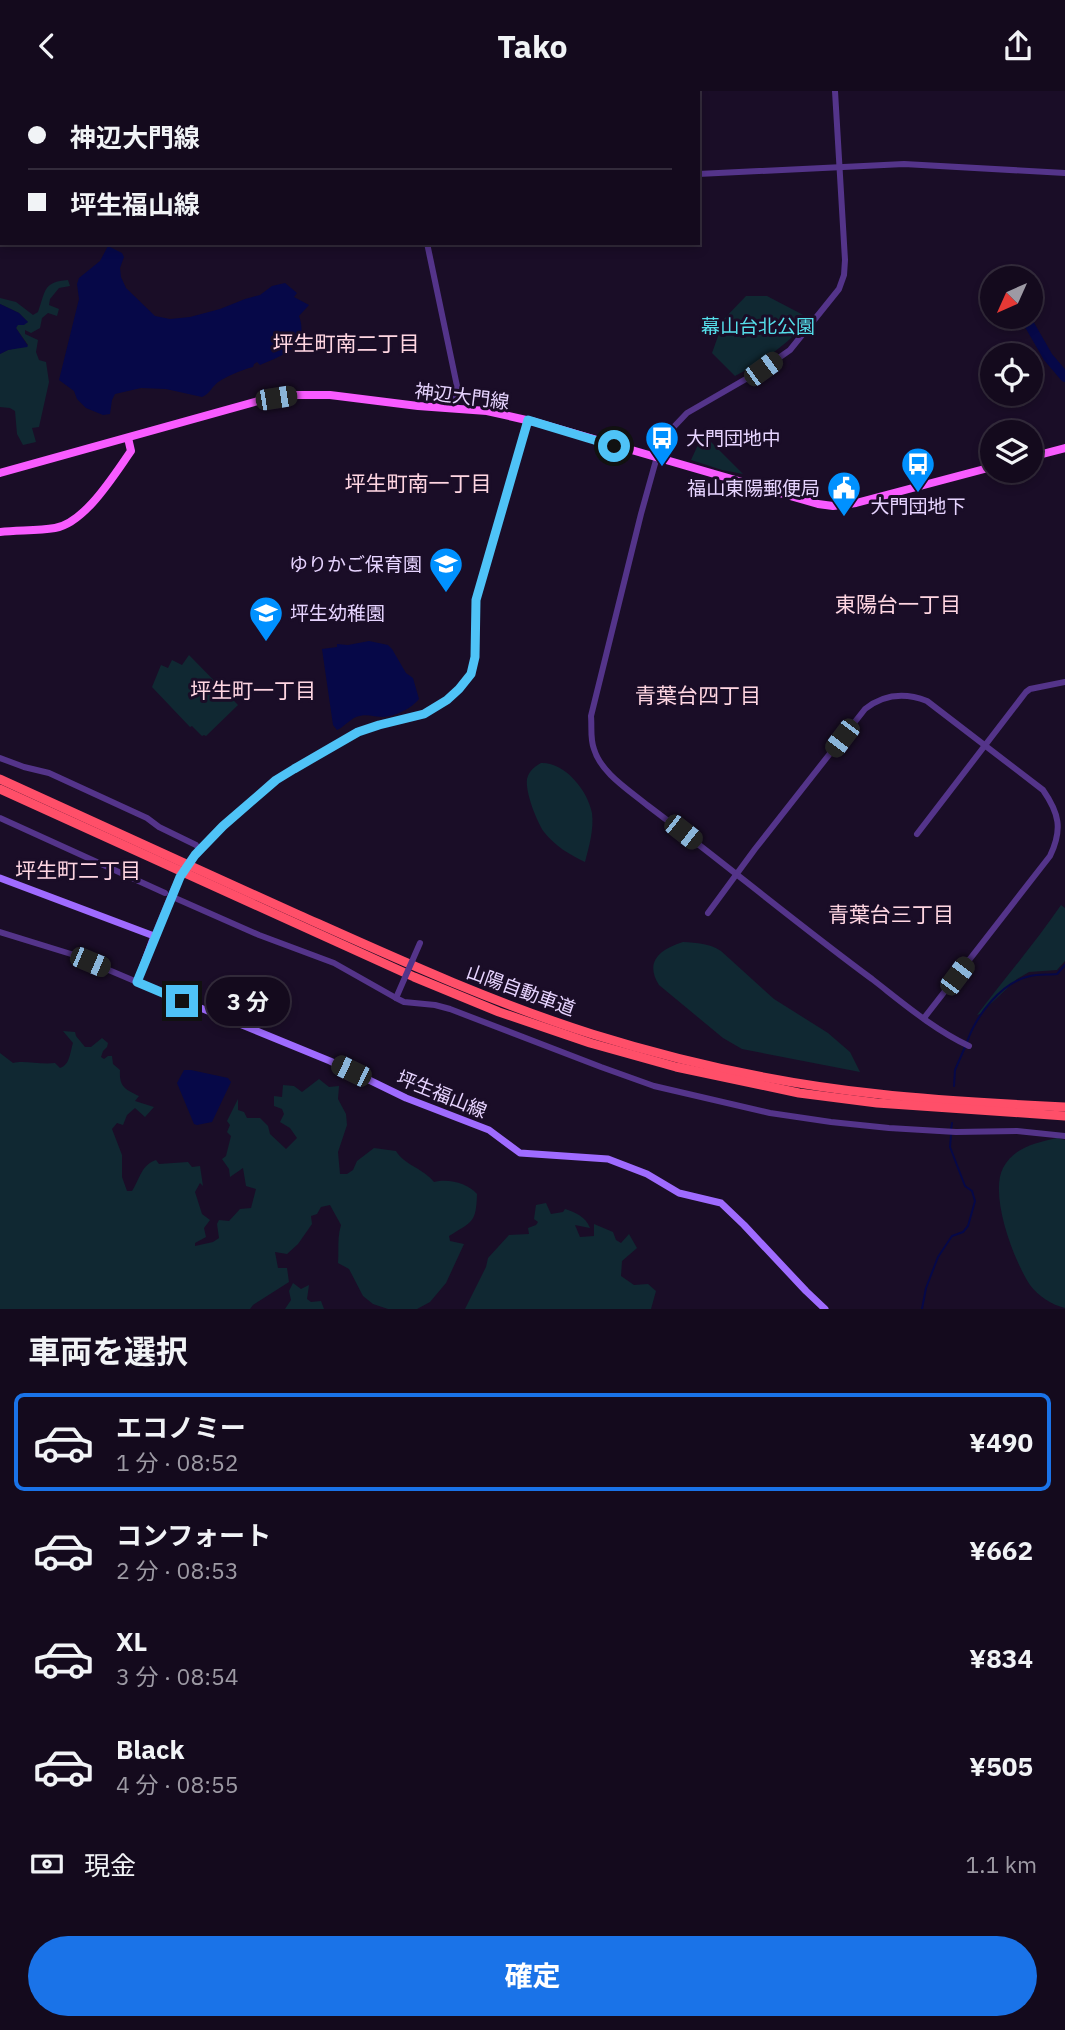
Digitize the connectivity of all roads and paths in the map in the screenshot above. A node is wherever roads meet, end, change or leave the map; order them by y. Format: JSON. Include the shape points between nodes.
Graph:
{"nodes":[{"id":1,"x":835,"y":91,"type":"edge"},
{"id":2,"x":839,"y":166,"type":"junction"},
{"id":3,"x":1065,"y":173,"type":"edge"},
{"id":4,"x":700,"y":174,"type":"edge"},
{"id":5,"x":427,"y":245,"type":"edge"},
{"id":6,"x":455,"y":408,"type":"junction"},
{"id":7,"x":528,"y":420,"type":"junction"},
{"id":8,"x":128,"y":438,"type":"junction"},
{"id":9,"x":1065,"y":448,"type":"edge"},
{"id":10,"x":1043,"y":454,"type":"edge"},
{"id":11,"x":657,"y":459,"type":"junction"},
{"id":12,"x":980,"y":470,"type":"edge"},
{"id":13,"x":0,"y":474,"type":"edge"},
{"id":14,"x":0,"y":532,"type":"edge"},
{"id":15,"x":1065,"y":682,"type":"edge"},
{"id":16,"x":986,"y":745,"type":"junction"},
{"id":17,"x":0,"y":758,"type":"edge"},
{"id":18,"x":0,"y":779,"type":"edge"},
{"id":19,"x":0,"y":789,"type":"edge"},
{"id":20,"x":0,"y":818,"type":"edge"},
{"id":21,"x":917,"y":834,"type":"dead end"},
{"id":22,"x":197,"y":853,"type":"junction"},
{"id":23,"x":736,"y":874,"type":"junction"},
{"id":24,"x":0,"y":877,"type":"edge"},
{"id":25,"x":165,"y":893,"type":"dead end"},
{"id":26,"x":175,"y":898,"type":"dead end"},
{"id":27,"x":708,"y":913,"type":"dead end"},
{"id":28,"x":0,"y":932,"type":"edge"},
{"id":29,"x":154,"y":936,"type":"junction"},
{"id":30,"x":420,"y":943,"type":"dead end"},
{"id":31,"x":137,"y":982,"type":"junction"},
{"id":32,"x":396,"y":998,"type":"junction"},
{"id":33,"x":924,"y":1018,"type":"junction"},
{"id":34,"x":967,"y":1045,"type":"dead end"},
{"id":35,"x":1065,"y":1107,"type":"edge"},
{"id":36,"x":1048,"y":1110,"type":"junction"},
{"id":37,"x":1065,"y":1116,"type":"edge"},
{"id":38,"x":1065,"y":1136,"type":"edge"},
{"id":39,"x":825,"y":1309,"type":"edge"}],
"edges":[{"from":1,"to":2,"type":"street"},
{"from":2,"to":3,"type":"street","via":[[904,164]]},
{"from":2,"to":4,"type":"street"},
{"from":2,"to":11,"type":"street","via":[[845,260],[839,289],[790,350],[687,413],[670,429]]},
{"from":5,"to":6,"type":"street","via":[[457,386]]},
{"from":6,"to":7,"type":"main road","name":"神辺大門線"},
{"from":6,"to":8,"type":"main road","name":"神辺大門線","via":[[292,395]]},
{"from":7,"to":11,"type":"main road","name":"神辺大門線"},
{"from":7,"to":22,"type":"street","via":[[476,600],[475,657],[465,682],[424,714],[358,732],[276,780]]},
{"from":8,"to":13,"type":"main road","name":"神辺大門線"},
{"from":8,"to":14,"type":"main road","via":[[131,451],[76,518],[55,528]]},
{"from":9,"to":10,"type":"main road"},
{"from":11,"to":12,"type":"main road","name":"神辺大門線","via":[[804,502],[833,506]]},
{"from":11,"to":23,"type":"street","via":[[591,716],[594,751],[619,782]]},
{"from":15,"to":16,"type":"street","via":[[1030,688]]},
{"from":16,"to":21,"type":"street"},
{"from":16,"to":23,"type":"street","via":[[917,697],[895,695],[874,702]]},
{"from":16,"to":33,"type":"street","via":[[1043,790],[1058,820],[1057,839],[1050,856]]},
{"from":17,"to":22,"type":"street","via":[[49,773],[147,818],[196,845]]},
{"from":18,"to":36,"type":"highway","name":"山陽自動車道","via":[[418,968],[593,1034],[719,1068],[801,1084],[1038,1105]]},
{"from":19,"to":36,"type":"highway","name":"山陽自動車道","via":[[425,981],[590,1043],[800,1093],[1031,1115]]},
{"from":20,"to":25,"type":"street"},
{"from":22,"to":29,"type":"street","bridge":true,"via":[[174,888]]},
{"from":23,"to":27,"type":"street"},
{"from":23,"to":33,"type":"street"},
{"from":24,"to":29,"type":"main road"},
{"from":26,"to":32,"type":"street","via":[[334,963]]},
{"from":28,"to":31,"type":"street","via":[[71,954]]},
{"from":29,"to":31,"type":"main road"},
{"from":30,"to":32,"type":"street","bridge":true},
{"from":31,"to":39,"type":"main road","name":"坪生福山線","via":[[489,1130],[520,1153],[608,1159],[679,1193],[721,1203]]},
{"from":32,"to":38,"type":"street","via":[[450,1009],[654,1086],[770,1113],[950,1132]]},
{"from":33,"to":34,"type":"street"},
{"from":35,"to":36,"type":"highway","name":"山陽自動車道"},
{"from":36,"to":37,"type":"highway","name":"山陽自動車道"}]}
